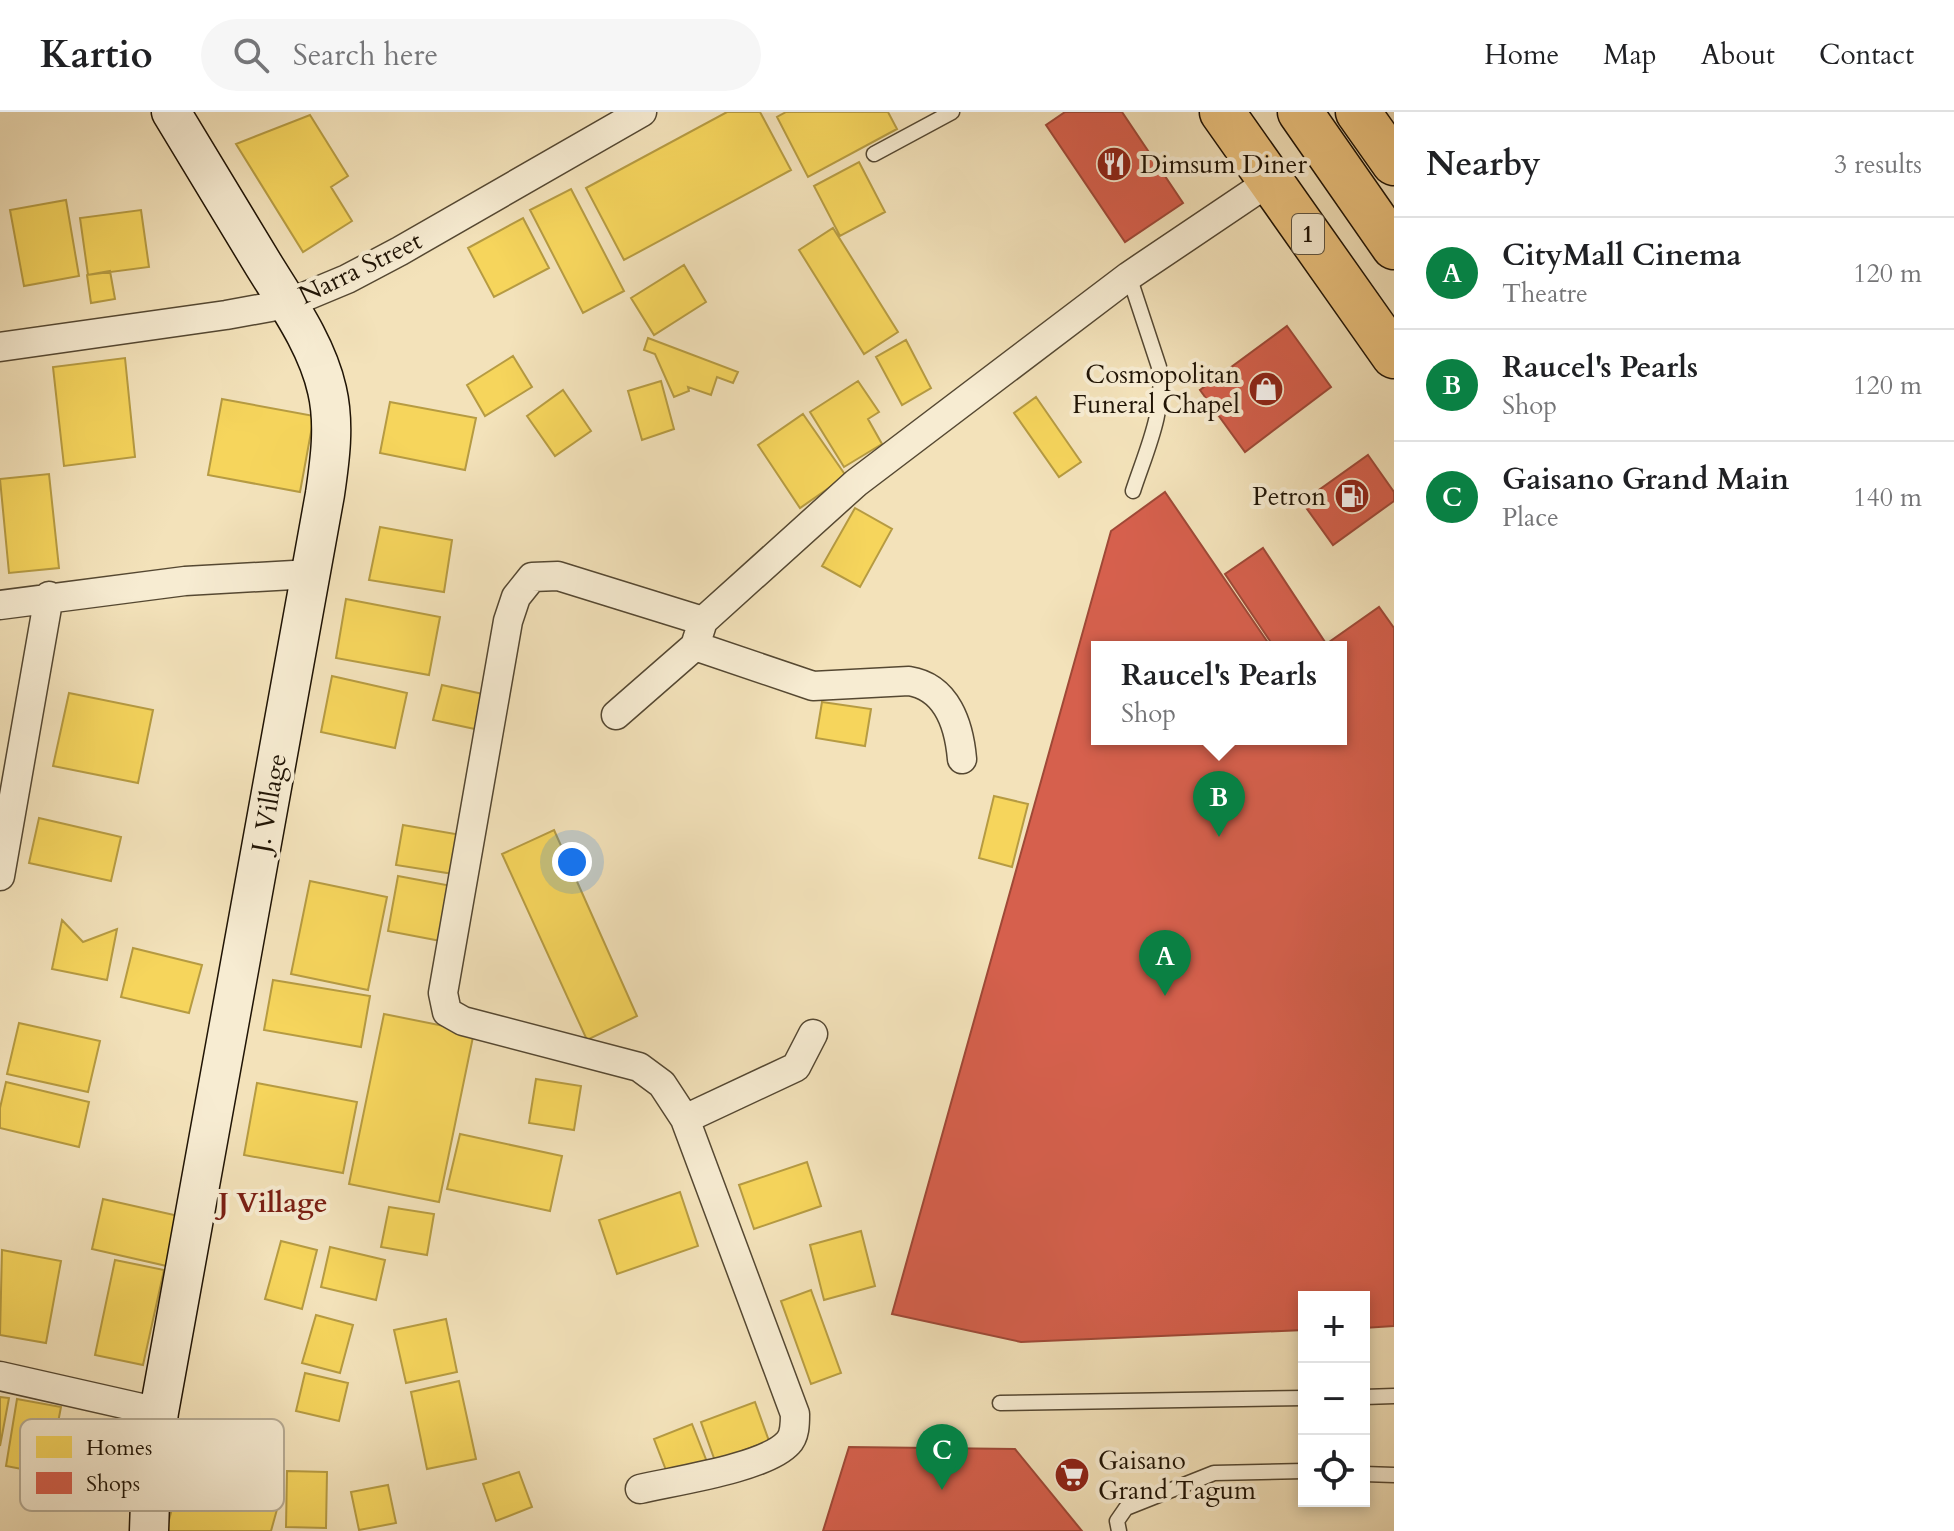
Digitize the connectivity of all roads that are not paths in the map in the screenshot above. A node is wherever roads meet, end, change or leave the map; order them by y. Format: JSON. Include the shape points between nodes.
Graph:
{"nodes":[{"id":1,"x":171,"y":112,"type":"edge"},
{"id":2,"x":642,"y":112,"type":"edge"},
{"id":3,"x":952,"y":112,"type":"edge"},
{"id":4,"x":1222,"y":112,"type":"edge"},
{"id":5,"x":1359,"y":112,"type":"edge"},
{"id":6,"x":1310,"y":126,"type":"edge"},
{"id":7,"x":874,"y":154,"type":"dead end"},
{"id":8,"x":1394,"y":163,"type":"edge"},
{"id":9,"x":1270,"y":181,"type":"junction"},
{"id":10,"x":1394,"y":247,"type":"edge"},
{"id":11,"x":1129,"y":276,"type":"junction"},
{"id":12,"x":287,"y":304,"type":"junction"},
{"id":13,"x":0,"y":347,"type":"edge"},
{"id":14,"x":1394,"y":356,"type":"edge"},
{"id":15,"x":1133,"y":491,"type":"dead end"},
{"id":16,"x":311,"y":574,"type":"junction"},
{"id":17,"x":49,"y":596,"type":"junction"},
{"id":18,"x":0,"y":605,"type":"edge"},
{"id":19,"x":699,"y":634,"type":"junction"},
{"id":20,"x":616,"y":715,"type":"dead end"},
{"id":21,"x":962,"y":759,"type":"dead end"},
{"id":22,"x":0,"y":875,"type":"edge"},
{"id":23,"x":813,"y":1034,"type":"dead end"},
{"id":24,"x":685,"y":1119,"type":"junction"},
{"id":25,"x":0,"y":1376,"type":"edge"},
{"id":26,"x":1394,"y":1396,"type":"edge"},
{"id":27,"x":1370,"y":1397,"type":"edge"},
{"id":28,"x":1298,"y":1398,"type":"edge"},
{"id":29,"x":1000,"y":1403,"type":"dead end"},
{"id":30,"x":159,"y":1412,"type":"junction"},
{"id":31,"x":158,"y":1419,"type":"edge"},
{"id":32,"x":1298,"y":1471,"type":"edge"},
{"id":33,"x":1370,"y":1474,"type":"edge"},
{"id":34,"x":1394,"y":1475,"type":"edge"},
{"id":35,"x":640,"y":1489,"type":"dead end"},
{"id":36,"x":150,"y":1511,"type":"edge"},
{"id":37,"x":149,"y":1531,"type":"edge"},
{"id":38,"x":1119,"y":1531,"type":"edge"}],
"edges":[{"from":1,"to":12,"type":"street","name":"J. Village"},
{"from":2,"to":12,"type":"street","name":"Narra Street","via":[[400,251]]},
{"from":3,"to":7,"type":"lane"},
{"from":4,"to":9,"type":"highway","number":"1"},
{"from":5,"to":8,"type":"highway"},
{"from":6,"to":10,"type":"highway","number":"1"},
{"from":9,"to":11,"type":"street"},
{"from":9,"to":14,"type":"highway","number":"1"},
{"from":11,"to":15,"type":"lane","via":[[1161,383],[1161,405]]},
{"from":11,"to":19,"type":"street","via":[[856,483]]},
{"from":12,"to":13,"type":"street","name":"Narra Street"},
{"from":12,"to":16,"type":"street","name":"J. Village","via":[[327,389],[331,423]]},
{"from":16,"to":17,"type":"street"},
{"from":16,"to":30,"type":"street","name":"J. Village"},
{"from":17,"to":18,"type":"street"},
{"from":17,"to":22,"type":"street"},
{"from":19,"to":20,"type":"street"},
{"from":19,"to":21,"type":"street","via":[[813,686],[921,683],[947,704],[960,735]]},
{"from":19,"to":24,"type":"street","via":[[558,576],[532,577],[516,597],[443,993],[447,1012],[463,1021],[639,1067],[662,1084]]},
{"from":23,"to":24,"type":"street","via":[[796,1067]]},
{"from":24,"to":35,"type":"street","via":[[795,1425],[787,1445],[772,1454]]},
{"from":25,"to":30,"type":"street"},
{"from":26,"to":27,"type":"lane"},
{"from":28,"to":29,"type":"lane"},
{"from":30,"to":31,"type":"street","name":"J. Village"},
{"from":32,"to":38,"type":"lane","via":[[1214,1473],[1126,1508],[1117,1521]]},
{"from":33,"to":34,"type":"lane"},
{"from":36,"to":37,"type":"street","name":"J. Village"}]}
